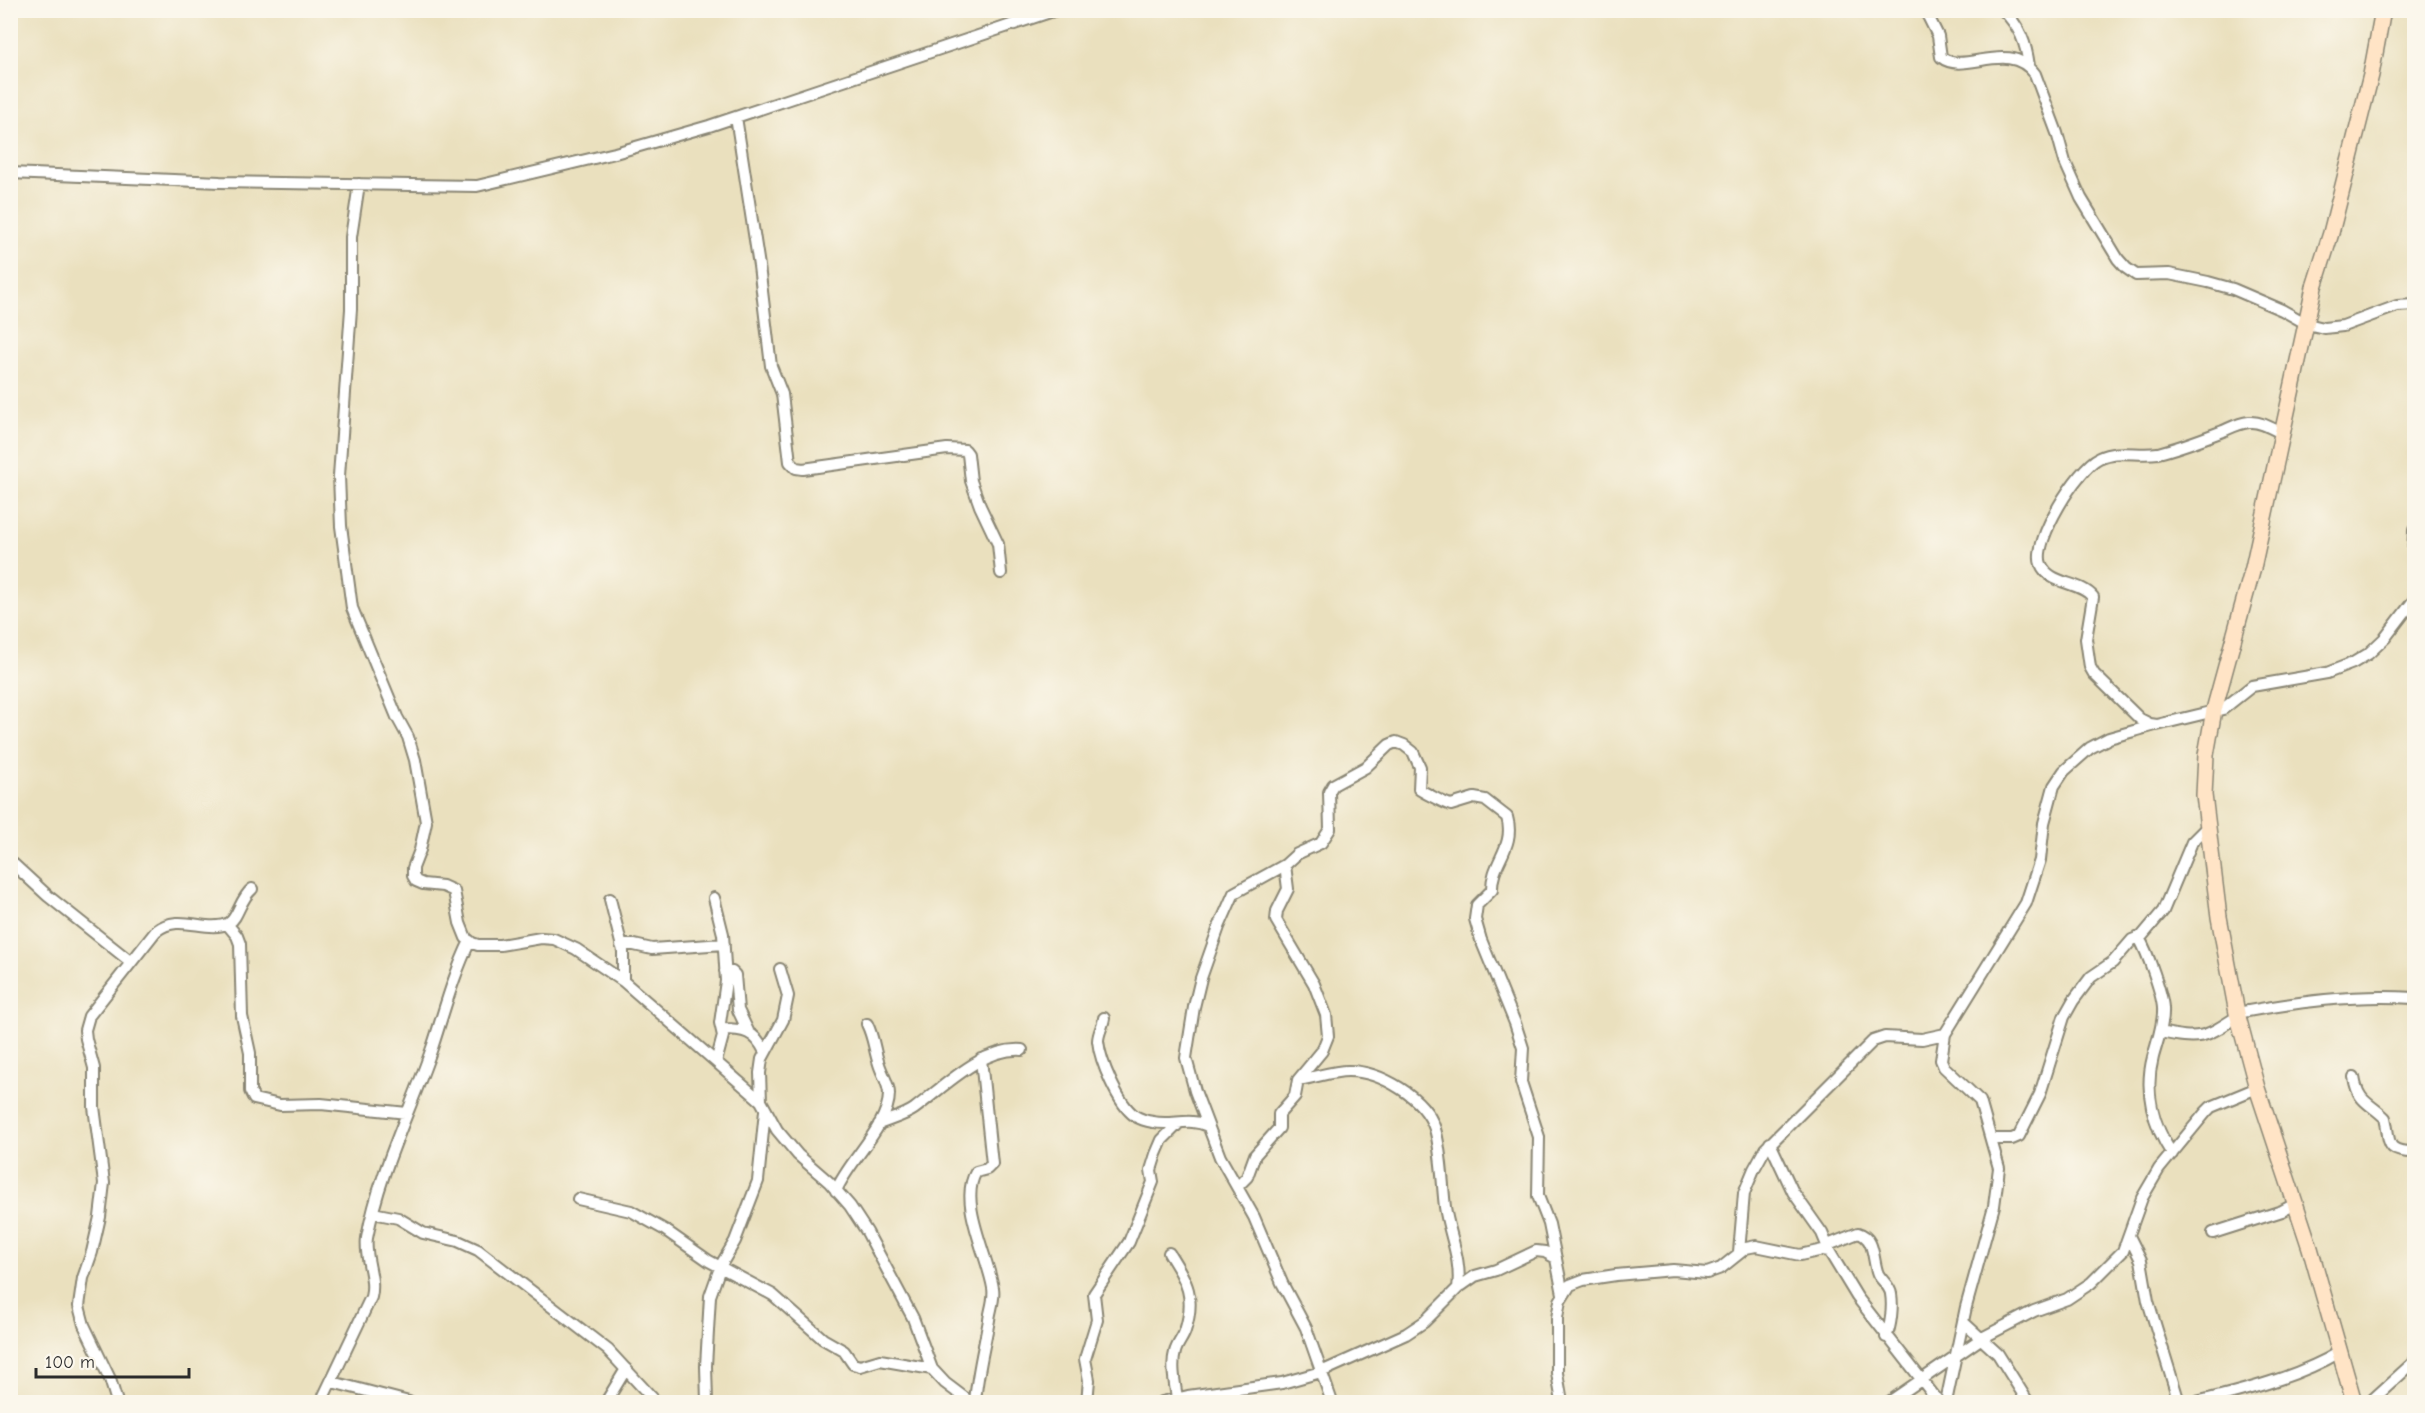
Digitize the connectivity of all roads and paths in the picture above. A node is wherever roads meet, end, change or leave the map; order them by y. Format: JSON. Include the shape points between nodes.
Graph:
{"nodes":[{"id":1,"x":1056,"y":10,"type":"edge"},
{"id":2,"x":1925,"y":10,"type":"edge"},
{"id":3,"x":2003,"y":10,"type":"edge"},
{"id":4,"x":2383,"y":10,"type":"edge"},
{"id":5,"x":2029,"y":66,"type":"junction"},
{"id":6,"x":736,"y":117,"type":"junction"},
{"id":7,"x":10,"y":173,"type":"edge"},
{"id":8,"x":359,"y":183,"type":"junction"},
{"id":9,"x":2415,"y":305,"type":"edge"},
{"id":10,"x":2307,"y":324,"type":"junction"},
{"id":11,"x":2283,"y":434,"type":"junction"},
{"id":12,"x":2415,"y":530,"type":"edge"},
{"id":13,"x":1002,"y":573,"type":"dead end"},
{"id":14,"x":2415,"y":580,"type":"edge"},
{"id":15,"x":2415,"y":600,"type":"edge"},
{"id":16,"x":2214,"y":710,"type":"junction"},
{"id":17,"x":2157,"y":725,"type":"junction"},
{"id":18,"x":2207,"y":827,"type":"junction"},
{"id":19,"x":10,"y":861,"type":"edge"},
{"id":20,"x":1285,"y":865,"type":"junction"},
{"id":21,"x":252,"y":889,"type":"dead end"},
{"id":22,"x":714,"y":898,"type":"dead end"},
{"id":23,"x":610,"y":899,"type":"dead end"},
{"id":24,"x":227,"y":924,"type":"junction"},
{"id":25,"x":2139,"y":938,"type":"junction"},
{"id":26,"x":470,"y":941,"type":"junction"},
{"id":27,"x":724,"y":944,"type":"junction"},
{"id":28,"x":621,"y":945,"type":"junction"},
{"id":29,"x":131,"y":962,"type":"junction"},
{"id":30,"x":780,"y":969,"type":"dead end"},
{"id":31,"x":725,"y":971,"type":"junction"},
{"id":32,"x":623,"y":981,"type":"junction"},
{"id":33,"x":2415,"y":998,"type":"edge"},
{"id":34,"x":2238,"y":1015,"type":"junction"},
{"id":35,"x":1104,"y":1018,"type":"dead end"},
{"id":36,"x":867,"y":1024,"type":"dead end"},
{"id":37,"x":722,"y":1029,"type":"junction"},
{"id":38,"x":748,"y":1031,"type":"junction"},
{"id":39,"x":2160,"y":1032,"type":"junction"},
{"id":40,"x":1945,"y":1034,"type":"junction"},
{"id":41,"x":1022,"y":1050,"type":"dead end"},
{"id":42,"x":765,"y":1052,"type":"junction"},
{"id":43,"x":981,"y":1059,"type":"junction"},
{"id":44,"x":716,"y":1062,"type":"junction"},
{"id":45,"x":2355,"y":1077,"type":"dead end"},
{"id":46,"x":1298,"y":1080,"type":"junction"},
{"id":47,"x":2257,"y":1088,"type":"junction"},
{"id":48,"x":763,"y":1105,"type":"junction"},
{"id":49,"x":406,"y":1113,"type":"junction"},
{"id":50,"x":879,"y":1124,"type":"junction"},
{"id":51,"x":1178,"y":1124,"type":"junction"},
{"id":52,"x":1208,"y":1126,"type":"junction"},
{"id":53,"x":1992,"y":1139,"type":"junction"},
{"id":54,"x":1770,"y":1143,"type":"junction"},
{"id":55,"x":2415,"y":1152,"type":"edge"},
{"id":56,"x":2172,"y":1154,"type":"junction"},
{"id":57,"x":1238,"y":1186,"type":"junction"},
{"id":58,"x":836,"y":1191,"type":"junction"},
{"id":59,"x":578,"y":1199,"type":"dead end"},
{"id":60,"x":2295,"y":1204,"type":"junction"},
{"id":61,"x":373,"y":1213,"type":"junction"},
{"id":62,"x":2213,"y":1233,"type":"dead end"},
{"id":63,"x":2128,"y":1236,"type":"junction"},
{"id":64,"x":1829,"y":1248,"type":"junction"},
{"id":65,"x":1739,"y":1252,"type":"junction"},
{"id":66,"x":1169,"y":1253,"type":"dead end"},
{"id":67,"x":1556,"y":1258,"type":"junction"},
{"id":68,"x":720,"y":1267,"type":"junction"},
{"id":69,"x":1458,"y":1288,"type":"junction"},
{"id":70,"x":1563,"y":1294,"type":"junction"},
{"id":71,"x":1963,"y":1322,"type":"junction"},
{"id":72,"x":1886,"y":1337,"type":"junction"},
{"id":73,"x":1982,"y":1338,"type":"junction"},
{"id":74,"x":2340,"y":1352,"type":"junction"},
{"id":75,"x":1955,"y":1358,"type":"junction"},
{"id":76,"x":2415,"y":1362,"type":"edge"},
{"id":77,"x":626,"y":1369,"type":"junction"},
{"id":78,"x":932,"y":1369,"type":"junction"},
{"id":79,"x":1321,"y":1372,"type":"junction"},
{"id":80,"x":1921,"y":1380,"type":"junction"},
{"id":81,"x":332,"y":1382,"type":"junction"},
{"id":82,"x":1177,"y":1398,"type":"junction"},
{"id":83,"x":117,"y":1402,"type":"edge"},
{"id":84,"x":321,"y":1402,"type":"edge"},
{"id":85,"x":409,"y":1402,"type":"edge"},
{"id":86,"x":606,"y":1402,"type":"edge"},
{"id":87,"x":656,"y":1402,"type":"edge"},
{"id":88,"x":707,"y":1402,"type":"edge"},
{"id":89,"x":970,"y":1402,"type":"edge"},
{"id":90,"x":975,"y":1402,"type":"edge"},
{"id":91,"x":1087,"y":1402,"type":"edge"},
{"id":92,"x":1162,"y":1402,"type":"edge"},
{"id":93,"x":1332,"y":1402,"type":"edge"},
{"id":94,"x":1562,"y":1402,"type":"edge"},
{"id":95,"x":1889,"y":1402,"type":"edge"},
{"id":96,"x":1939,"y":1402,"type":"edge"},
{"id":97,"x":1946,"y":1402,"type":"edge"},
{"id":98,"x":2028,"y":1402,"type":"edge"},
{"id":99,"x":2178,"y":1402,"type":"edge"},
{"id":100,"x":2196,"y":1402,"type":"edge"},
{"id":101,"x":2354,"y":1402,"type":"edge"},
{"id":102,"x":2370,"y":1402,"type":"edge"}],
"edges":[{"from":1,"to":6,"type":"street"},
{"from":2,"to":5,"type":"street","via":[[1938,36],[1941,57],[1947,62],[1990,57]]},
{"from":3,"to":5,"type":"street","via":[[2020,30]]},
{"from":4,"to":10,"type":"street","via":[[2371,75]]},
{"from":5,"to":10,"type":"street","via":[[2050,112],[2071,176],[2095,222],[2126,268],[2136,275],[2169,274],[2224,287]]},
{"from":6,"to":8,"type":"street","via":[[615,153],[477,186]]},
{"from":6,"to":13,"type":"street","via":[[771,366],[782,394],[790,462],[803,469],[947,449],[965,450],[971,481],[998,544]]},
{"from":7,"to":8,"type":"street","via":[[147,180]]},
{"from":8,"to":26,"type":"street","via":[[351,237],[351,309],[339,477],[352,608],[415,760],[426,822],[413,876],[423,884],[454,891],[460,923]]},
{"from":9,"to":10,"type":"street","via":[[2397,306],[2343,326],[2324,328]]},
{"from":10,"to":11,"type":"street"},
{"from":11,"to":16,"type":"street","via":[[2253,568]]},
{"from":11,"to":17,"type":"street","via":[[2251,422],[2156,453],[2106,455],[2080,477],[2050,526],[2039,558],[2042,566],[2050,575],[2088,590],[2093,597],[2086,639],[2094,674],[2140,719]]},
{"from":12,"to":14,"type":"street"},
{"from":15,"to":16,"type":"street","via":[[2385,638],[2353,663],[2327,673],[2252,686],[2229,706]]},
{"from":16,"to":17,"type":"street"},
{"from":16,"to":18,"type":"street","via":[[2206,755]]},
{"from":17,"to":40,"type":"street","via":[[2109,738],[2090,748],[2064,771],[2048,804],[2040,860],[2026,903]]},
{"from":18,"to":25,"type":"street","via":[[2192,842],[2163,911]]},
{"from":18,"to":34,"type":"street"},
{"from":19,"to":29,"type":"street"},
{"from":20,"to":46,"type":"street","via":[[1288,890],[1276,911],[1276,920],[1314,984],[1326,1015],[1328,1036],[1322,1052]]},
{"from":20,"to":52,"type":"street","via":[[1234,893],[1201,978],[1186,1058]]},
{"from":20,"to":67,"type":"street","via":[[1327,836],[1329,792],[1333,785],[1396,742],[1413,752],[1418,760],[1419,789],[1423,793],[1451,806],[1474,798],[1485,800],[1507,817],[1510,838],[1491,882],[1492,890],[1477,905],[1475,919],[1523,1048],[1521,1082],[1539,1137],[1538,1196]]},
{"from":21,"to":24,"type":"street","via":[[241,900],[235,918]]},
{"from":22,"to":27,"type":"street"},
{"from":23,"to":28,"type":"street"},
{"from":24,"to":29,"type":"street","via":[[170,923],[156,931]]},
{"from":24,"to":49,"type":"street","via":[[240,944],[242,1016],[254,1099],[280,1105],[321,1104]]},
{"from":25,"to":39,"type":"street","via":[[2162,1003]]},
{"from":25,"to":53,"type":"street","via":[[2091,977],[2073,1001],[2064,1017],[2040,1094],[2019,1136]]},
{"from":26,"to":32,"type":"street","via":[[487,946],[554,939]]},
{"from":26,"to":49,"type":"street"},
{"from":27,"to":28,"type":"street","via":[[652,949]]},
{"from":27,"to":31,"type":"street"},
{"from":28,"to":32,"type":"street"},
{"from":29,"to":83,"type":"street","via":[[89,1016],[85,1030],[94,1068],[94,1107],[104,1183],[79,1306]]},
{"from":30,"to":42,"type":"street","via":[[789,996],[783,1020]]},
{"from":31,"to":37,"type":"street"},
{"from":31,"to":38,"type":"street","via":[[735,975],[738,1010]]},
{"from":32,"to":44,"type":"street"},
{"from":33,"to":34,"type":"street","via":[[2351,996],[2273,1006]]},
{"from":34,"to":39,"type":"street","via":[[2197,1038]]},
{"from":34,"to":47,"type":"street"},
{"from":35,"to":51,"type":"street","via":[[1098,1042],[1118,1094],[1137,1118]]},
{"from":36,"to":50,"type":"street","via":[[890,1093]]},
{"from":37,"to":38,"type":"street"},
{"from":37,"to":44,"type":"street","via":[[722,1046]]},
{"from":38,"to":42,"type":"street"},
{"from":39,"to":56,"type":"street","via":[[2149,1074],[2151,1103],[2159,1134]]},
{"from":40,"to":53,"type":"street","via":[[1941,1060],[1944,1067],[1980,1101]]},
{"from":40,"to":54,"type":"street","via":[[1873,1041]]},
{"from":41,"to":43,"type":"street","via":[[1001,1051]]},
{"from":42,"to":48,"type":"street","via":[[760,1073]]},
{"from":43,"to":50,"type":"street","via":[[914,1109]]},
{"from":43,"to":90,"type":"street","via":[[992,1164],[974,1175],[973,1218],[994,1295]]},
{"from":44,"to":48,"type":"street"},
{"from":45,"to":55,"type":"street","via":[[2361,1099],[2385,1118],[2388,1143],[2394,1149]]},
{"from":46,"to":57,"type":"street","via":[[1295,1096],[1279,1114],[1279,1128],[1255,1155],[1247,1177]]},
{"from":46,"to":69,"type":"street","via":[[1351,1071],[1384,1079],[1395,1084],[1429,1117],[1437,1142],[1447,1218],[1460,1275]]},
{"from":47,"to":56,"type":"street","via":[[2211,1107]]},
{"from":47,"to":60,"type":"street"},
{"from":48,"to":58,"type":"street","via":[[798,1155]]},
{"from":48,"to":68,"type":"street","via":[[758,1181],[735,1241]]},
{"from":49,"to":61,"type":"street"},
{"from":50,"to":58,"type":"street"},
{"from":51,"to":52,"type":"street","via":[[1192,1120]]},
{"from":51,"to":91,"type":"street","via":[[1162,1140],[1156,1154],[1151,1170],[1153,1182],[1129,1242],[1094,1294],[1096,1320],[1085,1359],[1089,1380]]},
{"from":52,"to":57,"type":"street"},
{"from":53,"to":71,"type":"street","via":[[1999,1168],[1996,1197]]},
{"from":54,"to":64,"type":"street","via":[[1793,1192]]},
{"from":54,"to":65,"type":"street","via":[[1744,1193]]},
{"from":56,"to":63,"type":"street","via":[[2158,1169],[2142,1198]]},
{"from":57,"to":79,"type":"street","via":[[1306,1328]]},
{"from":58,"to":78,"type":"street","via":[[867,1232],[913,1318]]},
{"from":59,"to":68,"type":"street","via":[[632,1211]]},
{"from":60,"to":62,"type":"street"},
{"from":60,"to":74,"type":"street"},
{"from":61,"to":77,"type":"street","via":[[398,1218],[423,1233],[478,1250],[608,1350]]},
{"from":61,"to":81,"type":"street","via":[[366,1253],[373,1289]]},
{"from":63,"to":73,"type":"street","via":[[2113,1263],[2076,1294]]},
{"from":63,"to":99,"type":"street","via":[[2141,1260],[2148,1301]]},
{"from":64,"to":65,"type":"street","via":[[1800,1255],[1755,1246]]},
{"from":64,"to":72,"type":"street"},
{"from":64,"to":72,"type":"street","via":[[1858,1233],[1869,1241],[1878,1274],[1891,1292]]},
{"from":65,"to":70,"type":"street","via":[[1721,1268],[1707,1273],[1672,1270],[1616,1275],[1575,1282]]},
{"from":66,"to":82,"type":"street","via":[[1190,1293],[1187,1323],[1175,1354]]},
{"from":67,"to":69,"type":"street","via":[[1543,1251],[1530,1252],[1475,1276]]},
{"from":67,"to":70,"type":"street"},
{"from":68,"to":78,"type":"street","via":[[785,1304],[823,1339],[844,1351],[853,1364],[860,1366],[880,1360]]},
{"from":68,"to":88,"type":"street","via":[[708,1316]]},
{"from":69,"to":79,"type":"street","via":[[1438,1310],[1406,1334]]},
{"from":70,"to":94,"type":"street","via":[[1557,1318],[1557,1373]]},
{"from":71,"to":73,"type":"street"},
{"from":71,"to":75,"type":"street"},
{"from":72,"to":80,"type":"street"},
{"from":73,"to":75,"type":"street"},
{"from":73,"to":98,"type":"street","via":[[1998,1354]]},
{"from":74,"to":100,"type":"street","via":[[2322,1363],[2230,1395]]},
{"from":74,"to":101,"type":"street"},
{"from":75,"to":80,"type":"street"},
{"from":75,"to":97,"type":"street"},
{"from":76,"to":102,"type":"street"},
{"from":77,"to":86,"type":"street"},
{"from":77,"to":87,"type":"street"},
{"from":78,"to":89,"type":"street"},
{"from":79,"to":82,"type":"street","via":[[1253,1388]]},
{"from":79,"to":93,"type":"street"},
{"from":80,"to":95,"type":"street"},
{"from":80,"to":96,"type":"street"},
{"from":81,"to":84,"type":"street"},
{"from":81,"to":85,"type":"street"},
{"from":82,"to":92,"type":"street"}]}
